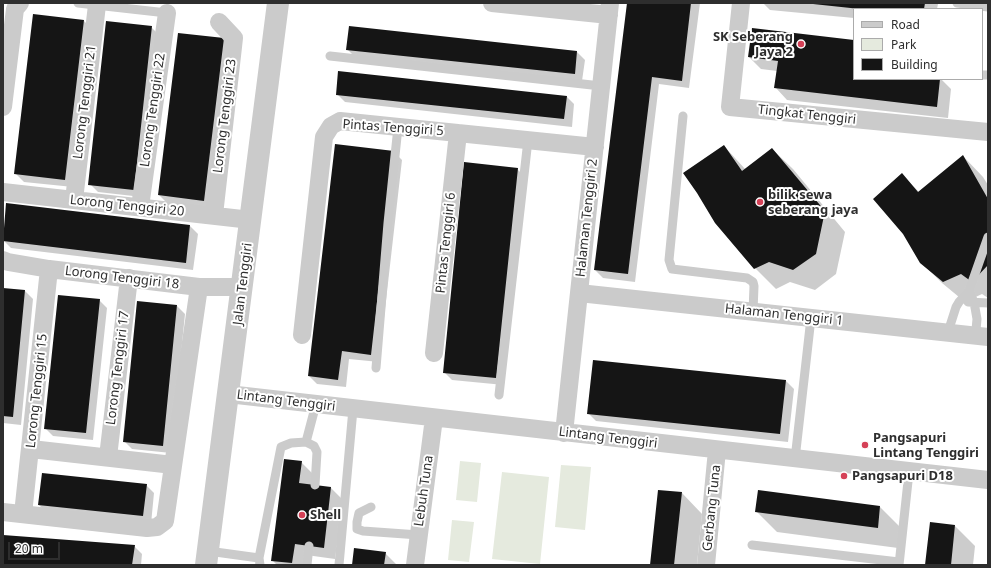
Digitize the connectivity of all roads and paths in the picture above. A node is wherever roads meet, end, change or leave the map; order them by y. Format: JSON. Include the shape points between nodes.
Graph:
{"nodes":[{"id":1,"x":20,"y":3,"type":"edge"},
{"id":2,"x":78,"y":3,"type":"edge"},
{"id":3,"x":278,"y":3,"type":"edge"},
{"id":4,"x":492,"y":3,"type":"edge"},
{"id":5,"x":741,"y":3,"type":"edge"},
{"id":6,"x":957,"y":3,"type":"edge"},
{"id":7,"x":96,"y":5,"type":"junction"},
{"id":8,"x":988,"y":7,"type":"edge"},
{"id":9,"x":610,"y":9,"type":"edge"},
{"id":10,"x":167,"y":13,"type":"joint"},
{"id":11,"x":220,"y":22,"type":"dead end"},
{"id":12,"x":330,"y":56,"type":"dead end"},
{"id":13,"x":601,"y":86,"type":"junction"},
{"id":14,"x":3,"y":107,"type":"edge"},
{"id":15,"x":683,"y":116,"type":"dead end"},
{"id":16,"x":398,"y":127,"type":"junction"},
{"id":17,"x":988,"y":132,"type":"edge"},
{"id":18,"x":458,"y":133,"type":"junction"},
{"id":19,"x":528,"y":140,"type":"junction"},
{"id":20,"x":595,"y":147,"type":"junction"},
{"id":21,"x":3,"y":192,"type":"edge"},
{"id":22,"x":74,"y":200,"type":"junction"},
{"id":23,"x":140,"y":207,"type":"junction"},
{"id":24,"x":214,"y":215,"type":"junction"},
{"id":25,"x":251,"y":220,"type":"junction"},
{"id":26,"x":988,"y":237,"type":"edge"},
{"id":27,"x":3,"y":260,"type":"edge"},
{"id":28,"x":49,"y":269,"type":"junction"},
{"id":29,"x":129,"y":278,"type":"junction"},
{"id":30,"x":199,"y":286,"type":"junction"},
{"id":31,"x":242,"y":287,"type":"junction"},
{"id":32,"x":969,"y":291,"type":"junction"},
{"id":33,"x":579,"y":293,"type":"junction"},
{"id":34,"x":959,"y":302,"type":"junction"},
{"id":35,"x":974,"y":302,"type":"junction"},
{"id":36,"x":988,"y":303,"type":"edge"},
{"id":37,"x":753,"y":312,"type":"junction"},
{"id":38,"x":811,"y":318,"type":"junction"},
{"id":39,"x":948,"y":332,"type":"junction"},
{"id":40,"x":302,"y":335,"type":"dead end"},
{"id":41,"x":983,"y":336,"type":"edge"},
{"id":42,"x":434,"y":353,"type":"dead end"},
{"id":43,"x":376,"y":368,"type":"dead end"},
{"id":44,"x":228,"y":394,"type":"junction"},
{"id":45,"x":499,"y":395,"type":"dead end"},
{"id":46,"x":316,"y":404,"type":"junction"},
{"id":47,"x":353,"y":409,"type":"junction"},
{"id":48,"x":434,"y":418,"type":"junction"},
{"id":49,"x":564,"y":433,"type":"junction"},
{"id":50,"x":306,"y":442,"type":"junction"},
{"id":51,"x":31,"y":448,"type":"junction"},
{"id":52,"x":718,"y":450,"type":"junction"},
{"id":53,"x":108,"y":457,"type":"junction"},
{"id":54,"x":796,"y":459,"type":"junction"},
{"id":55,"x":172,"y":466,"type":"junction"},
{"id":56,"x":909,"y":472,"type":"junction"},
{"id":57,"x":988,"y":480,"type":"edge"},
{"id":58,"x":315,"y":485,"type":"dead end"},
{"id":59,"x":371,"y":507,"type":"dead end"},
{"id":60,"x":3,"y":512,"type":"edge"},
{"id":61,"x":23,"y":514,"type":"junction"},
{"id":62,"x":419,"y":535,"type":"junction"},
{"id":63,"x":752,"y":545,"type":"dead end"},
{"id":64,"x":309,"y":546,"type":"dead end"},
{"id":65,"x":207,"y":558,"type":"edge"},
{"id":66,"x":260,"y":562,"type":"edge"},
{"id":67,"x":899,"y":564,"type":"edge"},
{"id":68,"x":307,"y":565,"type":"edge"},
{"id":69,"x":339,"y":565,"type":"edge"},
{"id":70,"x":415,"y":565,"type":"edge"},
{"id":71,"x":706,"y":565,"type":"edge"}],
"edges":[{"from":1,"to":14,"type":"street","via":[[15,9]]},
{"from":2,"to":7,"type":"lane"},
{"from":3,"to":25,"type":"street","name":"Jalan Tenggiri"},
{"from":4,"to":9,"type":"street"},
{"from":5,"to":17,"type":"street","name":"Tingkat Tenggiri","via":[[730,107]]},
{"from":6,"to":8,"type":"lane"},
{"from":7,"to":10,"type":"lane"},
{"from":7,"to":22,"type":"street","name":"Lorong Tenggiri 21"},
{"from":9,"to":13,"type":"street","name":"Halaman Tenggiri 2"},
{"from":10,"to":23,"type":"street","name":"Lorong Tenggiri 22"},
{"from":11,"to":24,"type":"street","name":"Lorong Tenggiri 23","via":[[234,38]]},
{"from":12,"to":13,"type":"lane"},
{"from":13,"to":20,"type":"street","name":"Halaman Tenggiri 2"},
{"from":15,"to":37,"type":"lane","via":[[670,265],[672,269],[747,278],[754,286]]},
{"from":16,"to":18,"type":"street","name":"Pintas Tenggiri 5"},
{"from":16,"to":40,"type":"street","name":"Pintas Tenggiri 5","via":[[340,121],[331,126],[324,137]]},
{"from":16,"to":43,"type":"lane"},
{"from":18,"to":19,"type":"street","name":"Pintas Tenggiri 5"},
{"from":18,"to":42,"type":"street","name":"Pintas Tenggiri 6"},
{"from":19,"to":20,"type":"street","name":"Pintas Tenggiri 5"},
{"from":19,"to":45,"type":"lane"},
{"from":20,"to":33,"type":"street","name":"Halaman Tenggiri 2"},
{"from":21,"to":22,"type":"street","name":"Lorong Tenggiri 20"},
{"from":22,"to":23,"type":"street","name":"Lorong Tenggiri 20"},
{"from":23,"to":24,"type":"street","name":"Lorong Tenggiri 20"},
{"from":24,"to":25,"type":"street","name":"Lorong Tenggiri 20"},
{"from":25,"to":31,"type":"street","name":"Jalan Tenggiri"},
{"from":26,"to":32,"type":"lane"},
{"from":27,"to":28,"type":"street","name":"Lorong Tenggiri 18"},
{"from":28,"to":29,"type":"street","name":"Lorong Tenggiri 18"},
{"from":28,"to":51,"type":"street","name":"Lorong Tenggiri 15"},
{"from":29,"to":30,"type":"street","name":"Lorong Tenggiri 18"},
{"from":29,"to":53,"type":"street","name":"Lorong Tenggiri 17"},
{"from":30,"to":31,"type":"street","name":"Lorong Tenggiri 18"},
{"from":30,"to":55,"type":"street"},
{"from":31,"to":44,"type":"street","name":"Jalan Tenggiri"},
{"from":32,"to":34,"type":"lane"},
{"from":32,"to":35,"type":"lane"},
{"from":33,"to":37,"type":"street","name":"Halaman Tenggiri 1"},
{"from":33,"to":49,"type":"street","name":"Halaman Tenggiri 2"},
{"from":34,"to":35,"type":"lane"},
{"from":34,"to":39,"type":"lane"},
{"from":35,"to":36,"type":"lane"},
{"from":35,"to":41,"type":"lane","via":[[976,330]]},
{"from":37,"to":38,"type":"street","name":"Halaman Tenggiri 1"},
{"from":38,"to":39,"type":"street","name":"Halaman Tenggiri 1"},
{"from":38,"to":54,"type":"lane"},
{"from":39,"to":41,"type":"street","name":"Halaman Tenggiri 1"},
{"from":44,"to":46,"type":"street","name":"Lintang Tenggiri"},
{"from":44,"to":65,"type":"street","name":"Jalan Tenggiri"},
{"from":46,"to":47,"type":"street","name":"Lintang Tenggiri"},
{"from":46,"to":50,"type":"lane"},
{"from":47,"to":48,"type":"street","name":"Lintang Tenggiri"},
{"from":47,"to":69,"type":"lane"},
{"from":48,"to":49,"type":"street","name":"Lintang Tenggiri"},
{"from":48,"to":62,"type":"street","name":"Lebuh Tuna"},
{"from":49,"to":52,"type":"street","name":"Lintang Tenggiri"},
{"from":50,"to":58,"type":"lane","via":[[314,446],[317,452]]},
{"from":50,"to":66,"type":"lane","via":[[281,446]]},
{"from":51,"to":53,"type":"street"},
{"from":51,"to":61,"type":"street","name":"Lorong Tenggiri 15"},
{"from":52,"to":54,"type":"street","name":"Lintang Tenggiri"},
{"from":52,"to":71,"type":"street","name":"Gerbang Tuna"},
{"from":53,"to":55,"type":"street"},
{"from":54,"to":56,"type":"street","name":"Lintang Tenggiri"},
{"from":55,"to":61,"type":"street","via":[[165,521],[157,527]]},
{"from":56,"to":57,"type":"street","name":"Lintang Tenggiri"},
{"from":56,"to":67,"type":"lane"},
{"from":59,"to":62,"type":"lane","via":[[359,513],[357,529]]},
{"from":60,"to":61,"type":"street"},
{"from":62,"to":70,"type":"street","name":"Lebuh Tuna"},
{"from":63,"to":67,"type":"lane"},
{"from":64,"to":68,"type":"lane"},
{"from":65,"to":66,"type":"lane"}]}
